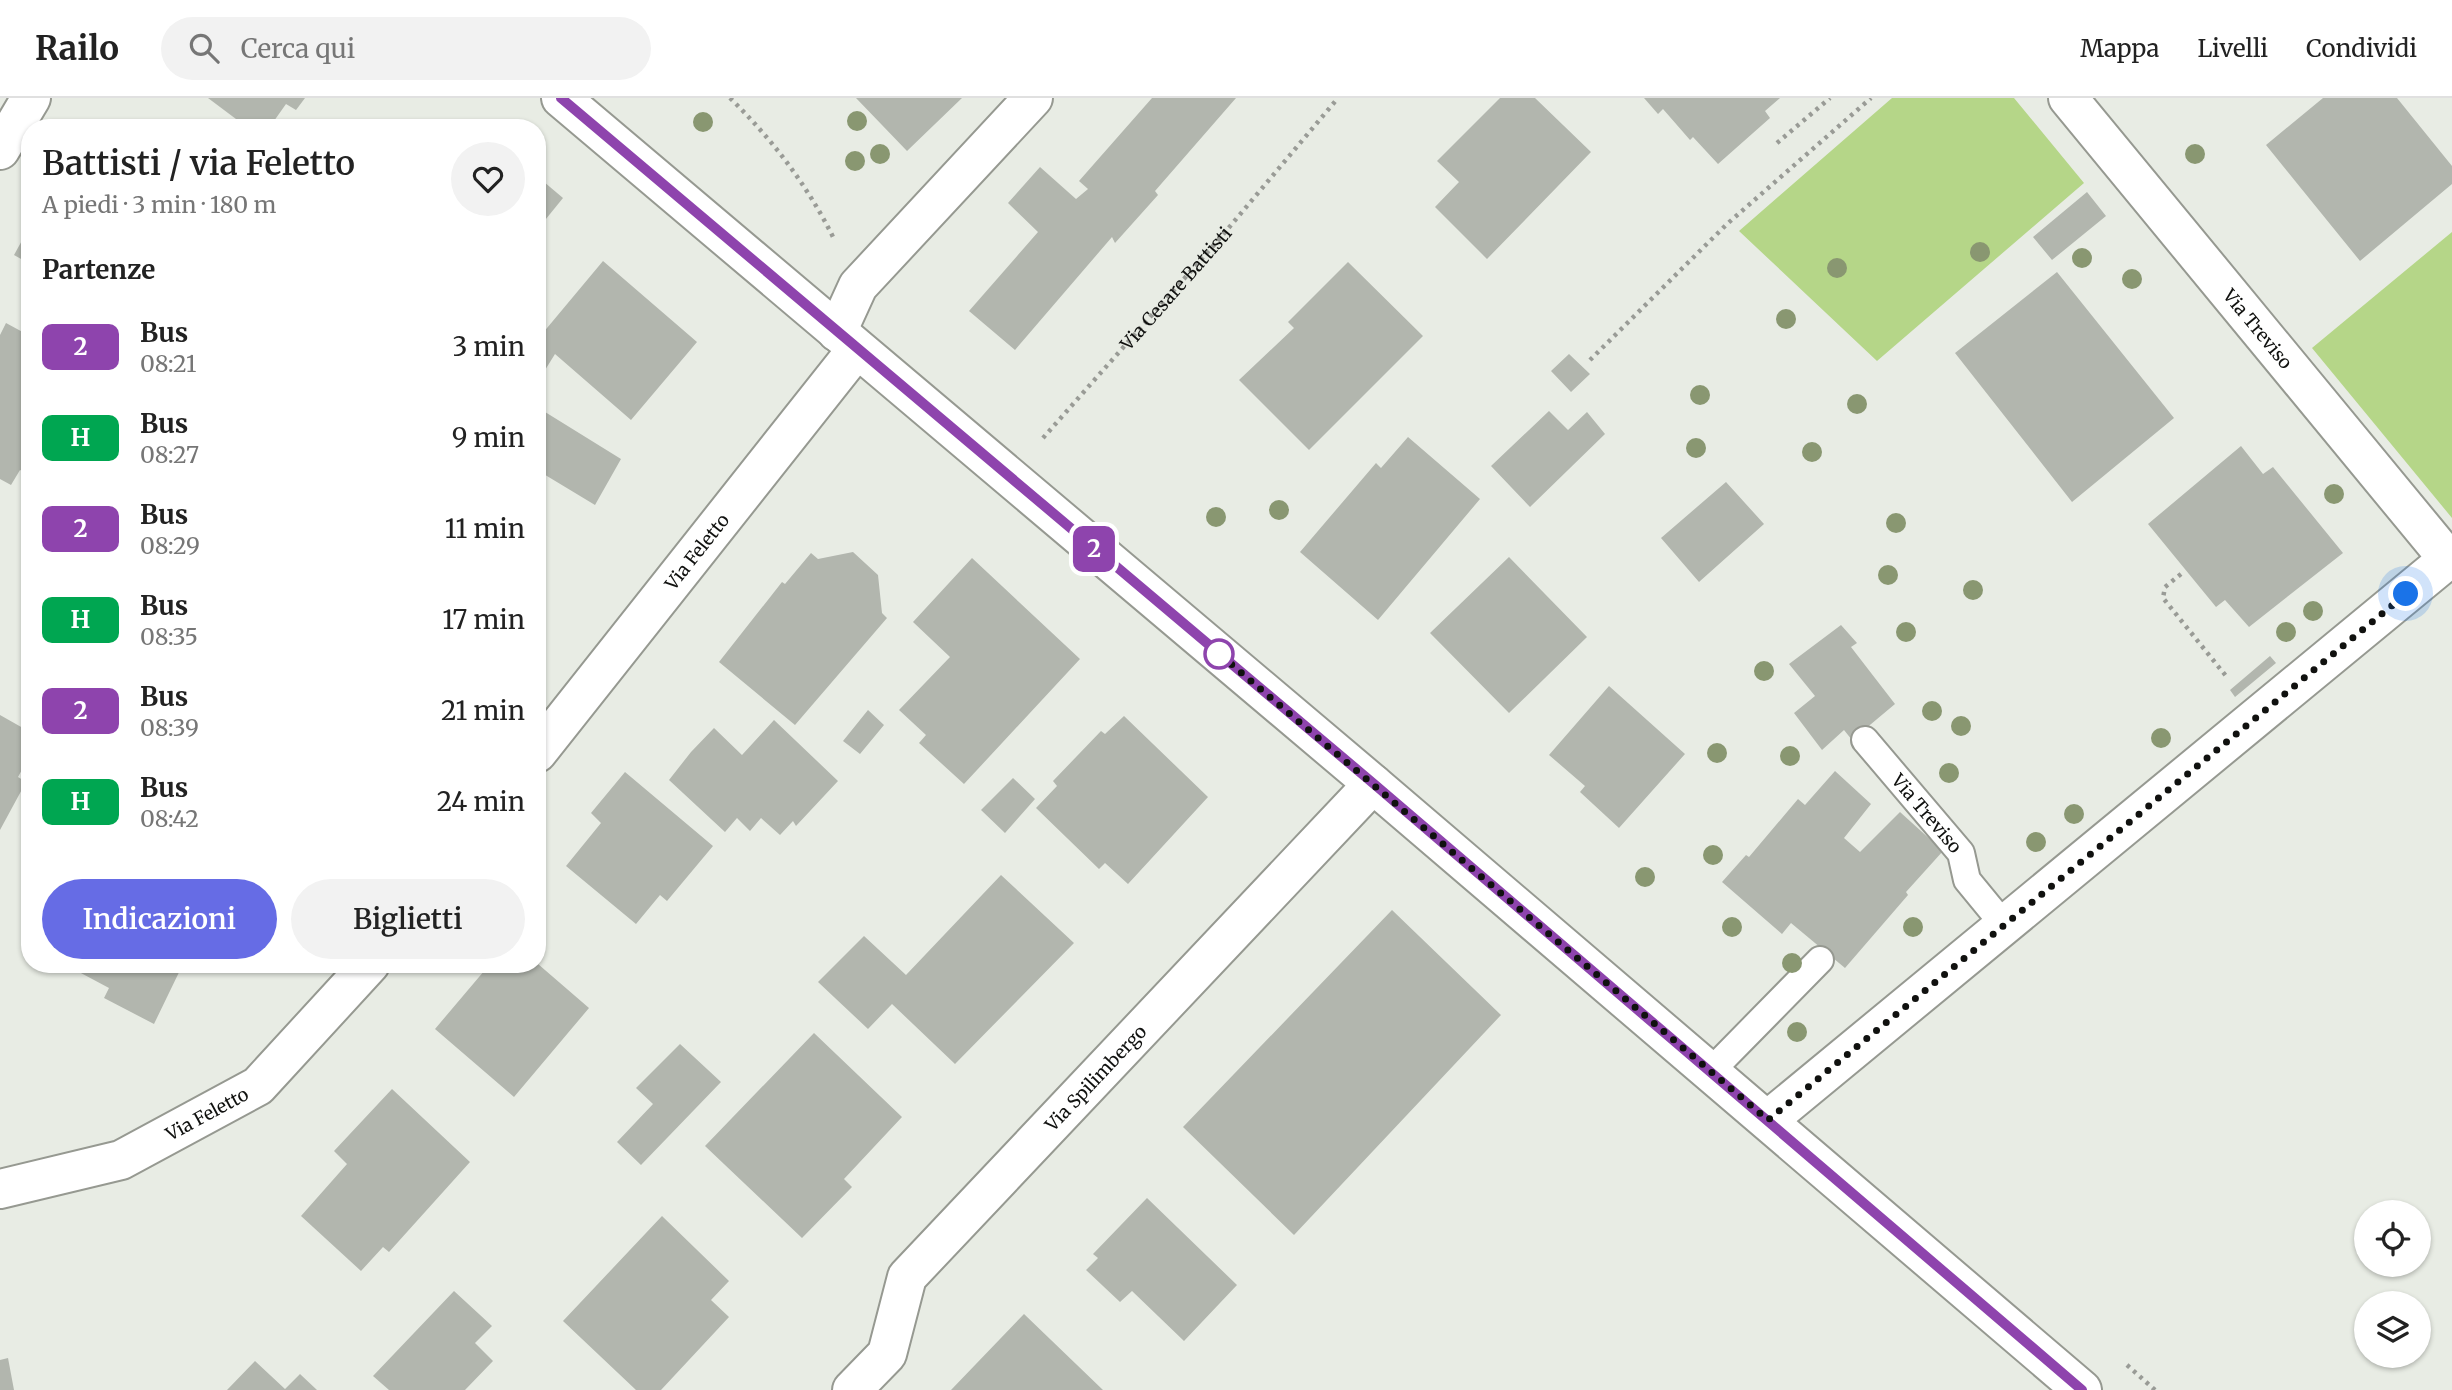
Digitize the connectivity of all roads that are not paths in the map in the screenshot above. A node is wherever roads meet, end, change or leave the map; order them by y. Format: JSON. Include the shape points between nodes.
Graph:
{"nodes":[{"id":1,"x":31,"y":98,"type":"edge"},
{"id":2,"x":561,"y":98,"type":"edge"},
{"id":3,"x":1033,"y":98,"type":"edge"},
{"id":4,"x":2068,"y":98,"type":"edge"},
{"id":5,"x":0,"y":150,"type":"edge"},
{"id":6,"x":847,"y":340,"type":"junction"},
{"id":7,"x":2450,"y":558,"type":"edge"},
{"id":8,"x":1865,"y":740,"type":"dead end"},
{"id":9,"x":546,"y":741,"type":"edge"},
{"id":10,"x":1374,"y":784,"type":"junction"},
{"id":11,"x":2004,"y":925,"type":"junction"},
{"id":12,"x":1820,"y":960,"type":"dead end"},
{"id":13,"x":362,"y":973,"type":"edge"},
{"id":14,"x":1711,"y":1071,"type":"junction"},
{"id":15,"x":1768,"y":1120,"type":"junction"},
{"id":16,"x":0,"y":1189,"type":"edge"},
{"id":17,"x":852,"y":1390,"type":"edge"},
{"id":18,"x":2082,"y":1390,"type":"edge"}],
"edges":[{"from":1,"to":5,"type":"street"},
{"from":2,"to":6,"type":"street"},
{"from":3,"to":6,"type":"street","via":[[858,286]]},
{"from":4,"to":7,"type":"street","name":"Via Treviso"},
{"from":6,"to":9,"type":"street","name":"Via Feletto"},
{"from":6,"to":10,"type":"street"},
{"from":7,"to":11,"type":"street","name":"Via Treviso"},
{"from":8,"to":11,"type":"lane","name":"Via Treviso","via":[[1961,853],[1967,880]]},
{"from":10,"to":14,"type":"street"},
{"from":10,"to":17,"type":"street","name":"Via Spilimbergo","via":[[907,1277],[887,1354]]},
{"from":11,"to":15,"type":"street","name":"Via Treviso"},
{"from":12,"to":14,"type":"lane"},
{"from":13,"to":16,"type":"street","name":"Via Feletto","via":[[258,1086],[121,1160]]},
{"from":14,"to":15,"type":"street"},
{"from":15,"to":18,"type":"street"}]}
